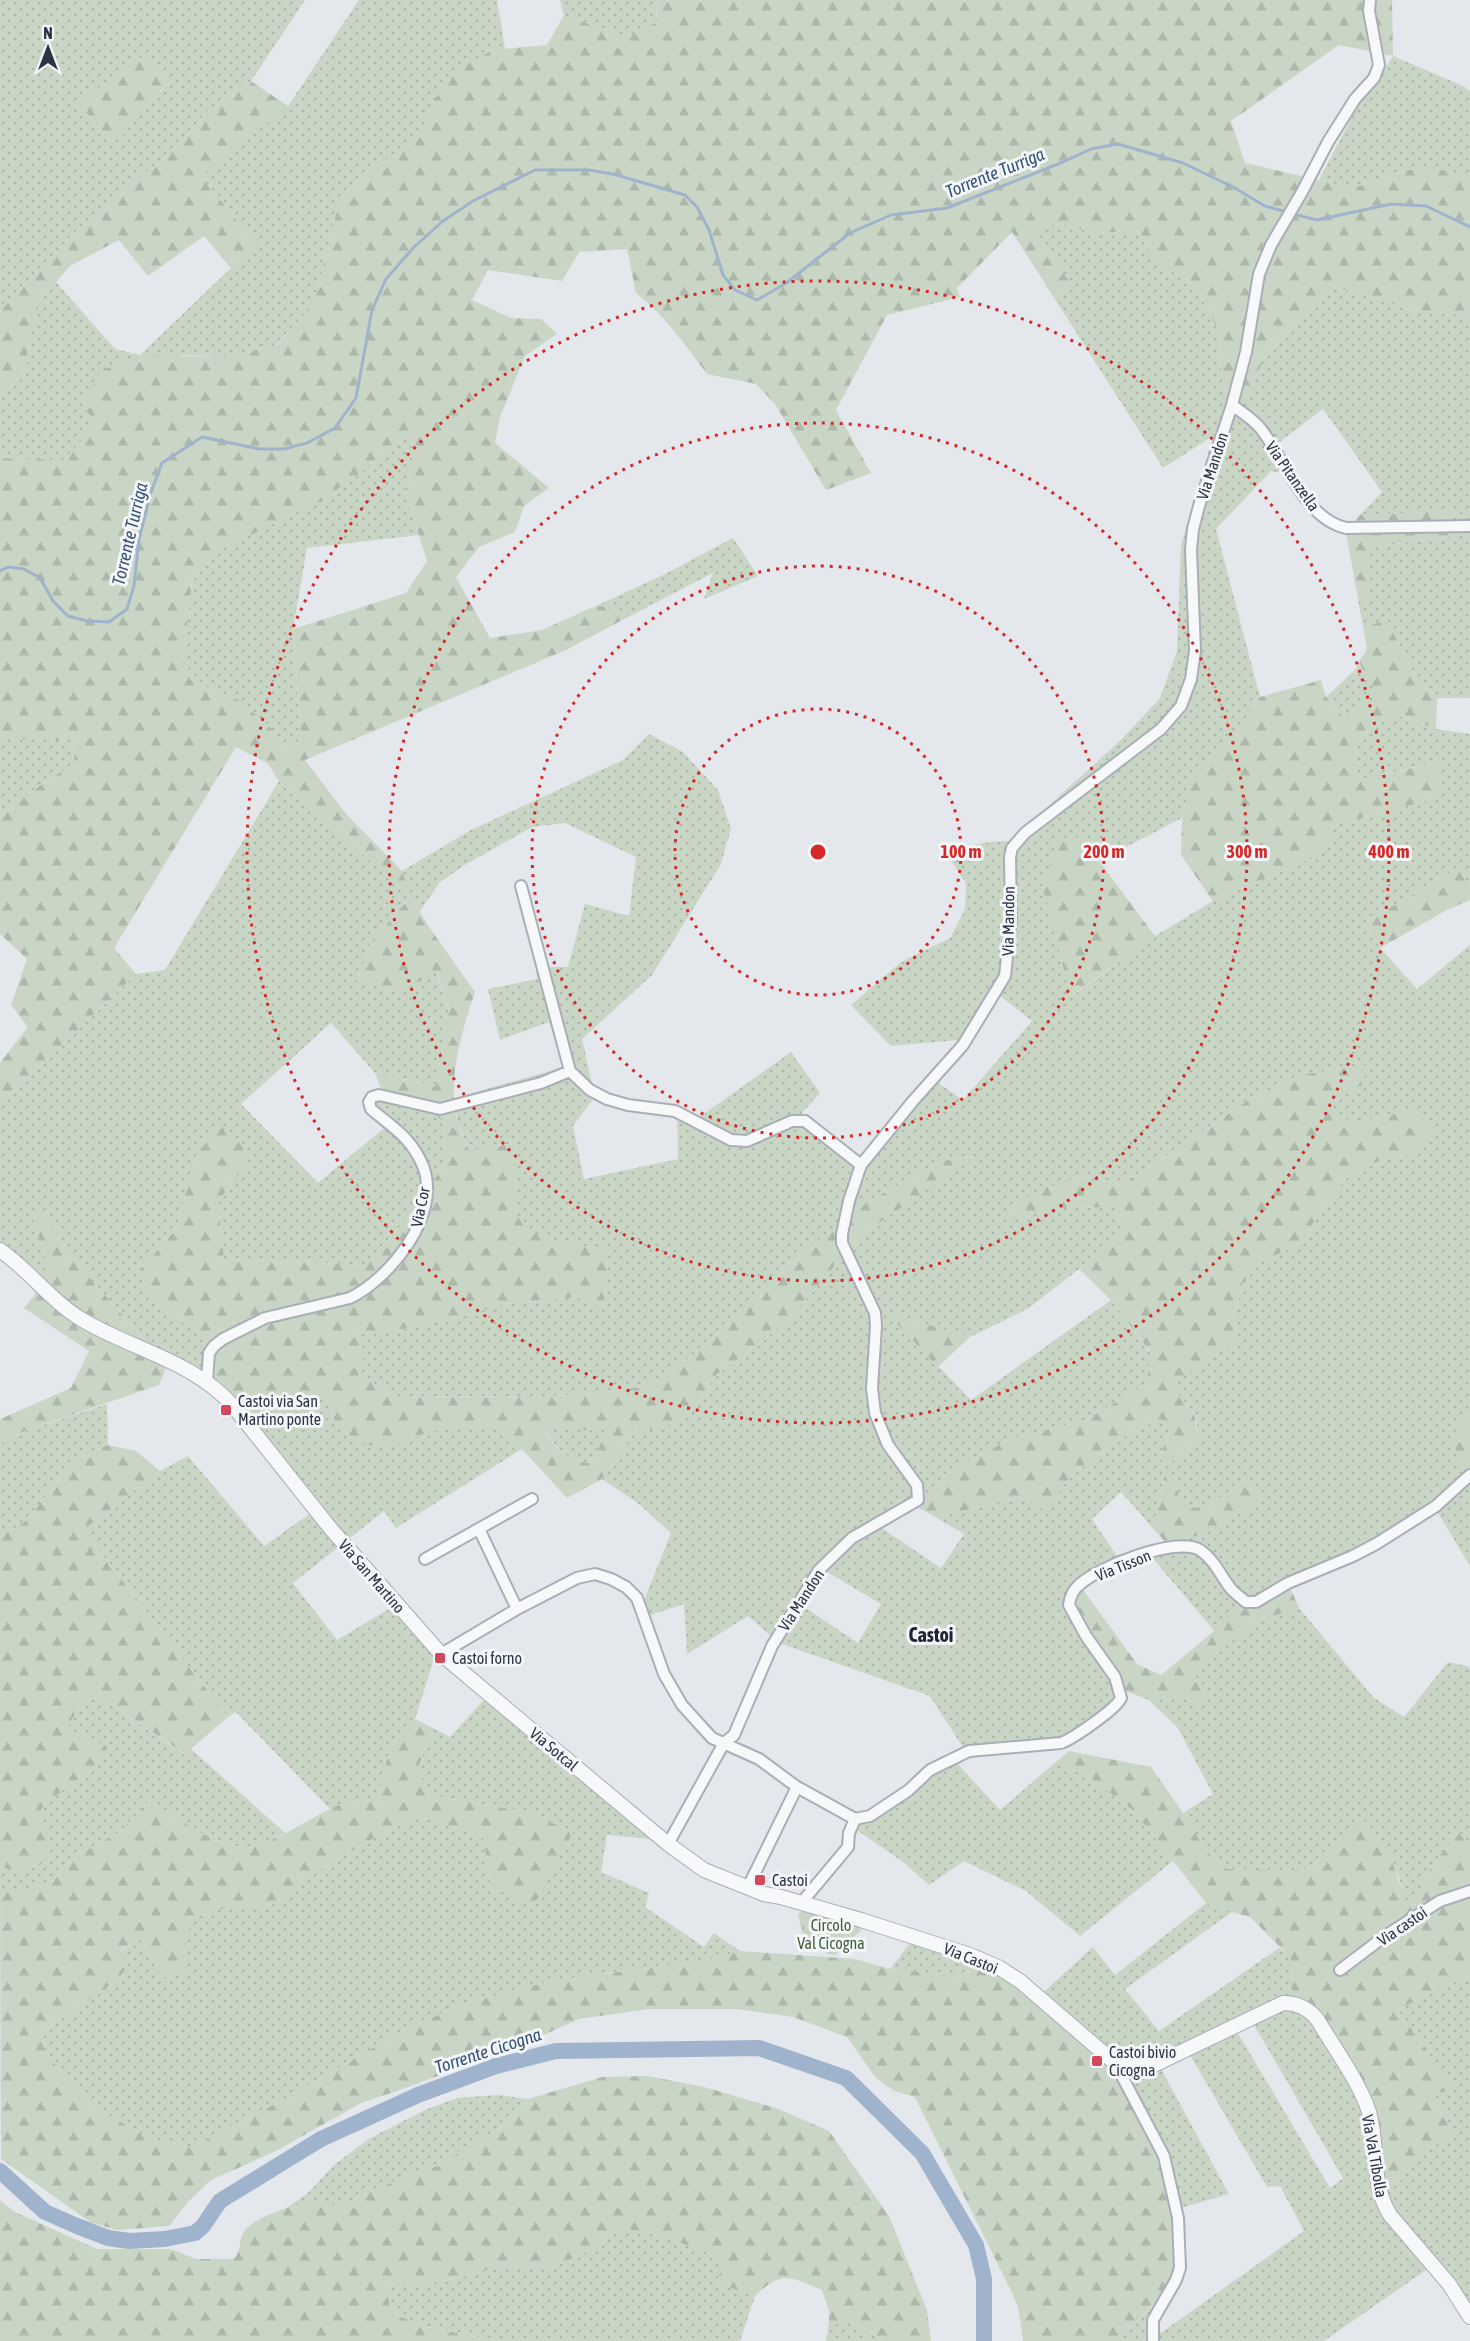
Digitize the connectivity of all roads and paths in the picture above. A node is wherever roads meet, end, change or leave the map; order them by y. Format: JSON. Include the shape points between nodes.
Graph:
{"nodes":[{"id":1,"x":1370,"y":0,"type":"edge"},
{"id":2,"x":1232,"y":405,"type":"junction"},
{"id":3,"x":1470,"y":526,"type":"edge"},
{"id":4,"x":521,"y":886,"type":"dead end"},
{"id":5,"x":570,"y":1071,"type":"junction"},
{"id":6,"x":861,"y":1165,"type":"junction"},
{"id":7,"x":0,"y":1250,"type":"edge"},
{"id":8,"x":207,"y":1382,"type":"junction"},
{"id":9,"x":1470,"y":1475,"type":"edge"},
{"id":10,"x":532,"y":1499,"type":"dead end"},
{"id":11,"x":479,"y":1529,"type":"junction"},
{"id":12,"x":425,"y":1559,"type":"dead end"},
{"id":13,"x":517,"y":1609,"type":"junction"},
{"id":14,"x":441,"y":1654,"type":"junction"},
{"id":15,"x":724,"y":1743,"type":"junction"},
{"id":16,"x":797,"y":1787,"type":"junction"},
{"id":17,"x":855,"y":1819,"type":"junction"},
{"id":18,"x":668,"y":1844,"type":"junction"},
{"id":19,"x":748,"y":1887,"type":"junction"},
{"id":20,"x":1470,"y":1891,"type":"edge"},
{"id":21,"x":802,"y":1902,"type":"junction"},
{"id":22,"x":1340,"y":1970,"type":"dead end"},
{"id":23,"x":1115,"y":2063,"type":"junction"},
{"id":24,"x":1470,"y":2317,"type":"edge"},
{"id":25,"x":1153,"y":2341,"type":"edge"}],
"edges":[{"from":1,"to":2,"type":"street","name":"Via Mandon","via":[[1379,65],[1374,78],[1355,99],[1328,142],[1258,274],[1246,352]]},
{"from":2,"to":3,"type":"street","name":"Via Pitanzella","via":[[1259,427],[1311,506],[1335,526]]},
{"from":2,"to":6,"type":"street","name":"Via Mandon","via":[[1193,530],[1195,651],[1187,694],[1161,729],[1025,833],[1012,848],[1005,976],[963,1045]]},
{"from":4,"to":5,"type":"street"},
{"from":5,"to":6,"type":"street","via":[[590,1090],[607,1099],[675,1111],[731,1140],[747,1141],[792,1121],[805,1121]]},
{"from":5,"to":8,"type":"street","name":"Via Cor","via":[[541,1083],[440,1109],[379,1095],[372,1097],[370,1109],[390,1123],[414,1149],[426,1179],[424,1206],[408,1246],[361,1293],[265,1318],[223,1339],[209,1353]]},
{"from":6,"to":15,"type":"street","name":"Via Mandon","via":[[849,1201],[842,1243],[875,1313],[875,1413],[888,1445],[914,1479],[919,1495],[914,1504],[852,1538],[819,1570],[772,1646],[734,1735]]},
{"from":7,"to":8,"type":"street","name":"Via San Martino","via":[[78,1317]]},
{"from":8,"to":14,"type":"street","name":"Via San Martino","via":[[225,1397],[331,1529]]},
{"from":9,"to":17,"type":"street","name":"Via Tisson","via":[[1419,1519],[1353,1556],[1288,1583],[1256,1602],[1246,1602],[1210,1560],[1187,1546],[1142,1554],[1079,1584],[1068,1605],[1115,1677],[1121,1698],[1117,1705],[1075,1738],[1061,1743],[980,1749],[959,1755],[930,1770],[909,1790],[870,1816]]},
{"from":10,"to":11,"type":"street"},
{"from":11,"to":12,"type":"street"},
{"from":11,"to":13,"type":"street"},
{"from":13,"to":14,"type":"street"},
{"from":13,"to":15,"type":"street","via":[[582,1576],[603,1576],[626,1587],[641,1604],[660,1665],[682,1705],[712,1738]]},
{"from":14,"to":18,"type":"street","name":"Via Sotcal"},
{"from":15,"to":16,"type":"street","via":[[759,1759]]},
{"from":15,"to":18,"type":"street"},
{"from":16,"to":17,"type":"street"},
{"from":16,"to":19,"type":"street"},
{"from":17,"to":21,"type":"street","via":[[848,1847]]},
{"from":18,"to":19,"type":"street","name":"Via Castoi","via":[[704,1870]]},
{"from":19,"to":21,"type":"street","name":"Via Castoi"},
{"from":20,"to":22,"type":"street","name":"Via castoi","via":[[1440,1901]]},
{"from":21,"to":23,"type":"street","name":"Via Castoi","via":[[998,1967],[1020,1981]]},
{"from":23,"to":24,"type":"street","name":"Via Val Tibolla","via":[[1138,2067],[1156,2064],[1283,2003],[1300,2006],[1317,2019],[1360,2093],[1368,2112],[1376,2178],[1384,2205],[1449,2284]]},
{"from":23,"to":25,"type":"street","via":[[1164,2156],[1178,2218],[1180,2268],[1153,2320]]}]}
